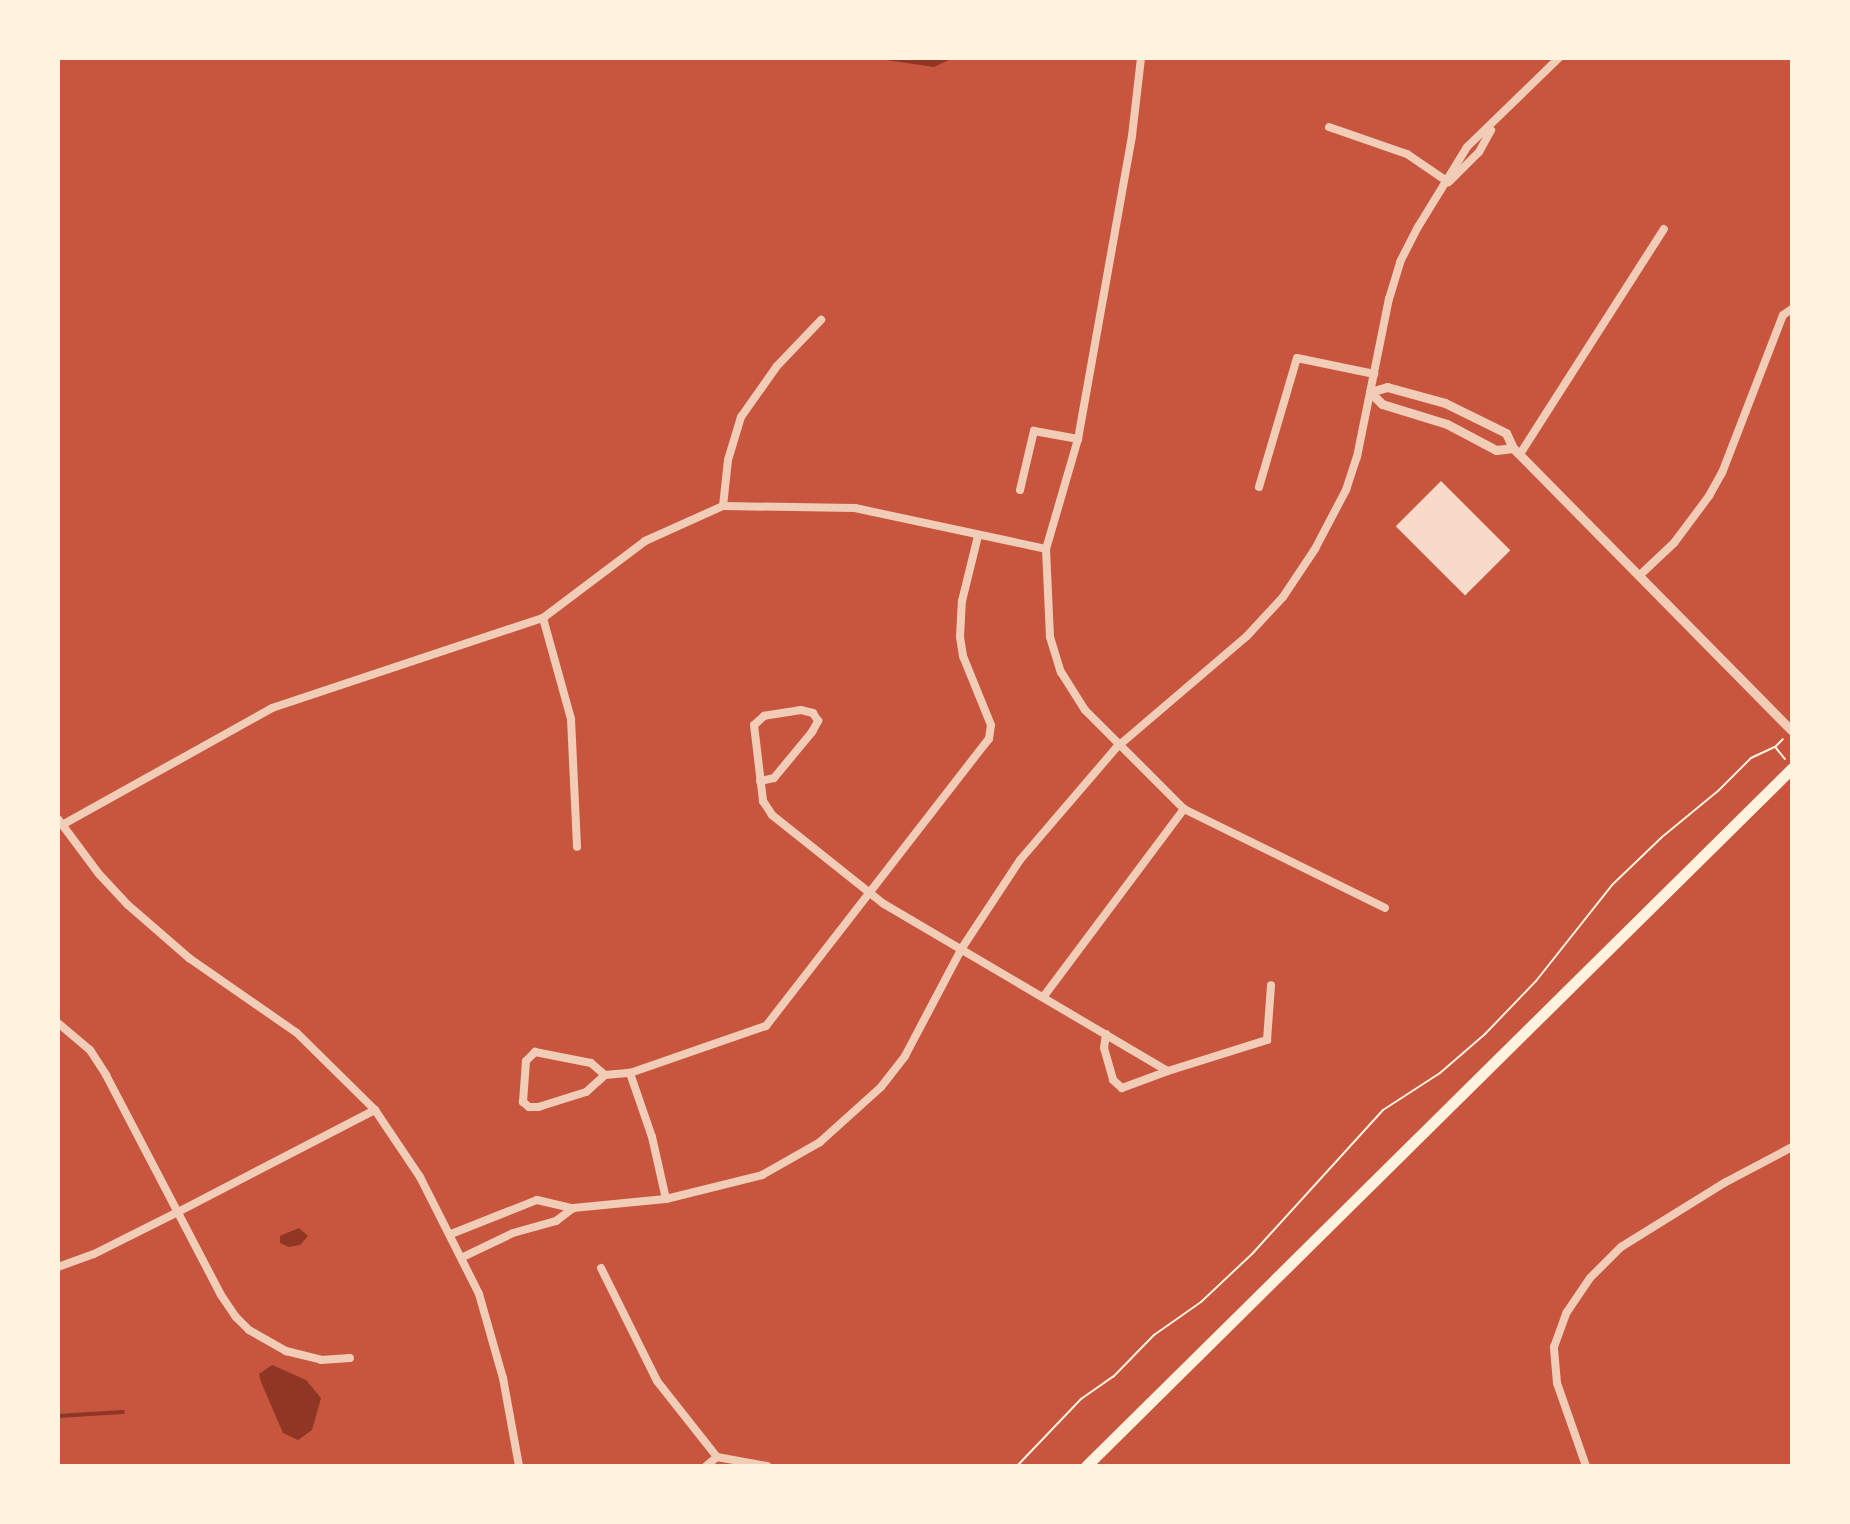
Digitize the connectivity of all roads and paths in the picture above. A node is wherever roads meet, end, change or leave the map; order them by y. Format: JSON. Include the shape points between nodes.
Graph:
{"nodes":[{"id":1,"x":1141,"y":58,"type":"edge"},
{"id":2,"x":1559,"y":58,"type":"edge"},
{"id":3,"x":1329,"y":127,"type":"dead end"},
{"id":4,"x":1448,"y":182,"type":"junction"},
{"id":5,"x":1664,"y":229,"type":"dead end"},
{"id":6,"x":1792,"y":309,"type":"edge"},
{"id":7,"x":821,"y":320,"type":"dead end"},
{"id":8,"x":1374,"y":374,"type":"junction"},
{"id":9,"x":1370,"y":392,"type":"junction"},
{"id":10,"x":1078,"y":439,"type":"junction"},
{"id":11,"x":1516,"y":451,"type":"junction"},
{"id":12,"x":1259,"y":487,"type":"dead end"},
{"id":13,"x":1020,"y":490,"type":"dead end"},
{"id":14,"x":723,"y":506,"type":"junction"},
{"id":15,"x":978,"y":536,"type":"junction"},
{"id":16,"x":1046,"y":549,"type":"junction"},
{"id":17,"x":1640,"y":575,"type":"junction"},
{"id":18,"x":543,"y":618,"type":"junction"},
{"id":19,"x":1792,"y":731,"type":"edge"},
{"id":20,"x":1779,"y":743,"type":"dead end"},
{"id":21,"x":1117,"y":747,"type":"junction"},
{"id":22,"x":1775,"y":747,"type":"junction"},
{"id":23,"x":1783,"y":757,"type":"dead end"},
{"id":24,"x":1792,"y":768,"type":"edge"},
{"id":25,"x":760,"y":781,"type":"junction"},
{"id":26,"x":1184,"y":809,"type":"junction"},
{"id":27,"x":60,"y":822,"type":"edge"},
{"id":28,"x":577,"y":847,"type":"dead end"},
{"id":29,"x":870,"y":892,"type":"junction"},
{"id":30,"x":1385,"y":908,"type":"dead end"},
{"id":31,"x":962,"y":948,"type":"junction"},
{"id":32,"x":1271,"y":985,"type":"dead end"},
{"id":33,"x":1044,"y":996,"type":"junction"},
{"id":34,"x":58,"y":1023,"type":"edge"},
{"id":35,"x":1106,"y":1034,"type":"junction"},
{"id":36,"x":1168,"y":1071,"type":"junction"},
{"id":37,"x":630,"y":1073,"type":"junction"},
{"id":38,"x":605,"y":1075,"type":"junction"},
{"id":39,"x":375,"y":1110,"type":"junction"},
{"id":40,"x":1792,"y":1147,"type":"edge"},
{"id":41,"x":666,"y":1199,"type":"junction"},
{"id":42,"x":573,"y":1208,"type":"junction"},
{"id":43,"x":178,"y":1212,"type":"junction"},
{"id":44,"x":451,"y":1234,"type":"junction"},
{"id":45,"x":463,"y":1257,"type":"junction"},
{"id":46,"x":58,"y":1267,"type":"edge"},
{"id":47,"x":601,"y":1268,"type":"dead end"},
{"id":48,"x":350,"y":1358,"type":"dead end"},
{"id":49,"x":717,"y":1457,"type":"junction"},
{"id":50,"x":519,"y":1466,"type":"edge"},
{"id":51,"x":706,"y":1466,"type":"edge"},
{"id":52,"x":767,"y":1466,"type":"edge"},
{"id":53,"x":1017,"y":1466,"type":"edge"},
{"id":54,"x":1086,"y":1466,"type":"edge"},
{"id":55,"x":1586,"y":1466,"type":"edge"}],
"edges":[{"from":1,"to":10,"type":"street"},
{"from":2,"to":4,"type":"street","via":[[1495,122],[1479,152]]},
{"from":3,"to":4,"type":"street","via":[[1407,154]]},
{"from":4,"to":8,"type":"street","via":[[1400,262]]},
{"from":5,"to":11,"type":"street"},
{"from":6,"to":17,"type":"street","via":[[1783,315],[1709,496],[1674,543]]},
{"from":7,"to":14,"type":"street","via":[[777,366],[741,417],[728,460]]},
{"from":8,"to":9,"type":"street"},
{"from":8,"to":12,"type":"street","via":[[1297,358]]},
{"from":9,"to":11,"type":"street","via":[[1382,404],[1447,424],[1496,450]]},
{"from":9,"to":11,"type":"street","via":[[1387,387],[1445,403],[1506,433]]},
{"from":9,"to":21,"type":"street","via":[[1346,490],[1283,597],[1247,636]]},
{"from":10,"to":13,"type":"street","via":[[1034,431]]},
{"from":10,"to":16,"type":"street"},
{"from":11,"to":17,"type":"street"},
{"from":14,"to":15,"type":"street","via":[[855,508]]},
{"from":14,"to":18,"type":"street","via":[[645,541]]},
{"from":15,"to":16,"type":"street"},
{"from":15,"to":29,"type":"street","via":[[962,601],[960,637],[992,733]]},
{"from":16,"to":21,"type":"street","via":[[1047,618],[1055,655],[1076,698]]},
{"from":17,"to":19,"type":"street"},
{"from":18,"to":27,"type":"street","via":[[272,708]]},
{"from":18,"to":28,"type":"street","via":[[571,719]]},
{"from":20,"to":22,"type":"path"},
{"from":21,"to":26,"type":"street"},
{"from":21,"to":31,"type":"street","via":[[1020,860]]},
{"from":22,"to":23,"type":"path"},
{"from":22,"to":53,"type":"path","via":[[1751,758],[1662,837],[1612,885],[1536,981],[1485,1034],[1440,1073],[1383,1110],[1252,1254],[1081,1399]]},
{"from":24,"to":54,"type":"main road"},
{"from":25,"to":25,"type":"street","via":[[774,778],[812,732],[818,721],[813,713],[801,710],[757,720]]},
{"from":25,"to":29,"type":"street","via":[[772,815]]},
{"from":26,"to":30,"type":"street"},
{"from":26,"to":33,"type":"street"},
{"from":27,"to":39,"type":"street","via":[[137,913],[189,958],[297,1033]]},
{"from":29,"to":31,"type":"street"},
{"from":29,"to":37,"type":"street","via":[[766,1026]]},
{"from":31,"to":33,"type":"street"},
{"from":31,"to":41,"type":"street","via":[[905,1056],[839,1127],[762,1175]]},
{"from":32,"to":36,"type":"street","via":[[1267,1040]]},
{"from":33,"to":35,"type":"street"},
{"from":34,"to":43,"type":"street","via":[[90,1050]]},
{"from":35,"to":36,"type":"street"},
{"from":35,"to":36,"type":"street","via":[[1104,1048],[1113,1080],[1122,1088]]},
{"from":37,"to":38,"type":"street"},
{"from":37,"to":41,"type":"street"},
{"from":38,"to":38,"type":"street","via":[[591,1063],[535,1052],[526,1061],[523,1102],[538,1107],[586,1092]]},
{"from":39,"to":43,"type":"street"},
{"from":39,"to":44,"type":"street"},
{"from":40,"to":55,"type":"street","via":[[1621,1247],[1590,1278],[1567,1312],[1554,1347],[1557,1383]]},
{"from":41,"to":42,"type":"street"},
{"from":42,"to":44,"type":"street","via":[[537,1200]]},
{"from":42,"to":45,"type":"street","via":[[556,1221],[513,1233]]},
{"from":43,"to":46,"type":"street"},
{"from":43,"to":48,"type":"street","via":[[221,1295],[249,1330],[304,1358]]},
{"from":44,"to":45,"type":"street"},
{"from":45,"to":50,"type":"street","via":[[503,1378]]},
{"from":47,"to":49,"type":"street","via":[[657,1381]]},
{"from":49,"to":51,"type":"street"},
{"from":49,"to":52,"type":"street"}]}
